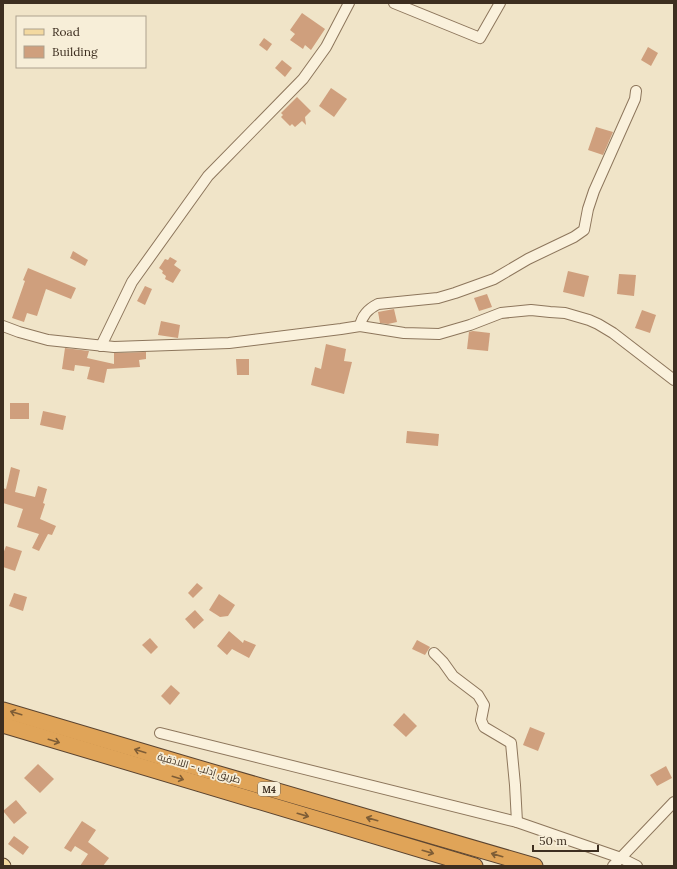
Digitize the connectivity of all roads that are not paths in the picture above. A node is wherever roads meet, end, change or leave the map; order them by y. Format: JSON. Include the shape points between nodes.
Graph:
{"nodes":[{"id":1,"x":349,"y":3,"type":"edge"},
{"id":2,"x":394,"y":3,"type":"edge"},
{"id":3,"x":500,"y":3,"type":"edge"},
{"id":4,"x":636,"y":92,"type":"dead end"},
{"id":5,"x":3,"y":326,"type":"edge"},
{"id":6,"x":360,"y":326,"type":"junction"},
{"id":7,"x":101,"y":346,"type":"junction"},
{"id":8,"x":674,"y":380,"type":"edge"},
{"id":9,"x":434,"y":653,"type":"dead end"},
{"id":10,"x":3,"y":710,"type":"edge"},
{"id":11,"x":3,"y":726,"type":"edge"},
{"id":12,"x":160,"y":733,"type":"dead end"},
{"id":13,"x":674,"y":802,"type":"edge"},
{"id":14,"x":517,"y":822,"type":"junction"},
{"id":15,"x":621,"y":858,"type":"junction"},
{"id":16,"x":475,"y":866,"type":"edge"},
{"id":17,"x":535,"y":866,"type":"edge"},
{"id":18,"x":613,"y":866,"type":"edge"},
{"id":19,"x":637,"y":866,"type":"edge"}],
"edges":[{"from":1,"to":7,"type":"street","via":[[326,47],[303,79],[208,176],[132,282]]},
{"from":2,"to":3,"type":"street","via":[[480,38]]},
{"from":4,"to":6,"type":"street","via":[[594,191],[584,230],[494,279],[475,286],[438,298],[378,304],[365,314]]},
{"from":5,"to":7,"type":"street","via":[[48,340]]},
{"from":6,"to":7,"type":"street","via":[[228,343]]},
{"from":6,"to":8,"type":"street","via":[[404,333],[439,334],[512,311],[531,310],[565,314],[589,320],[608,330]]},
{"from":9,"to":14,"type":"street","via":[[453,676],[478,695],[484,705],[481,720],[484,727],[511,743]]},
{"from":17,"to":10,"type":"highway","name":"طريق إدلب - اللاذقية","number":"M4","one_way":true},
{"from":11,"to":16,"type":"highway","name":"طريق إدلب - اللاذقية","number":"M4","one_way":true},
{"from":12,"to":14,"type":"street"},
{"from":13,"to":15,"type":"street"},
{"from":14,"to":15,"type":"street"},
{"from":15,"to":18,"type":"street"},
{"from":15,"to":19,"type":"street"}]}
